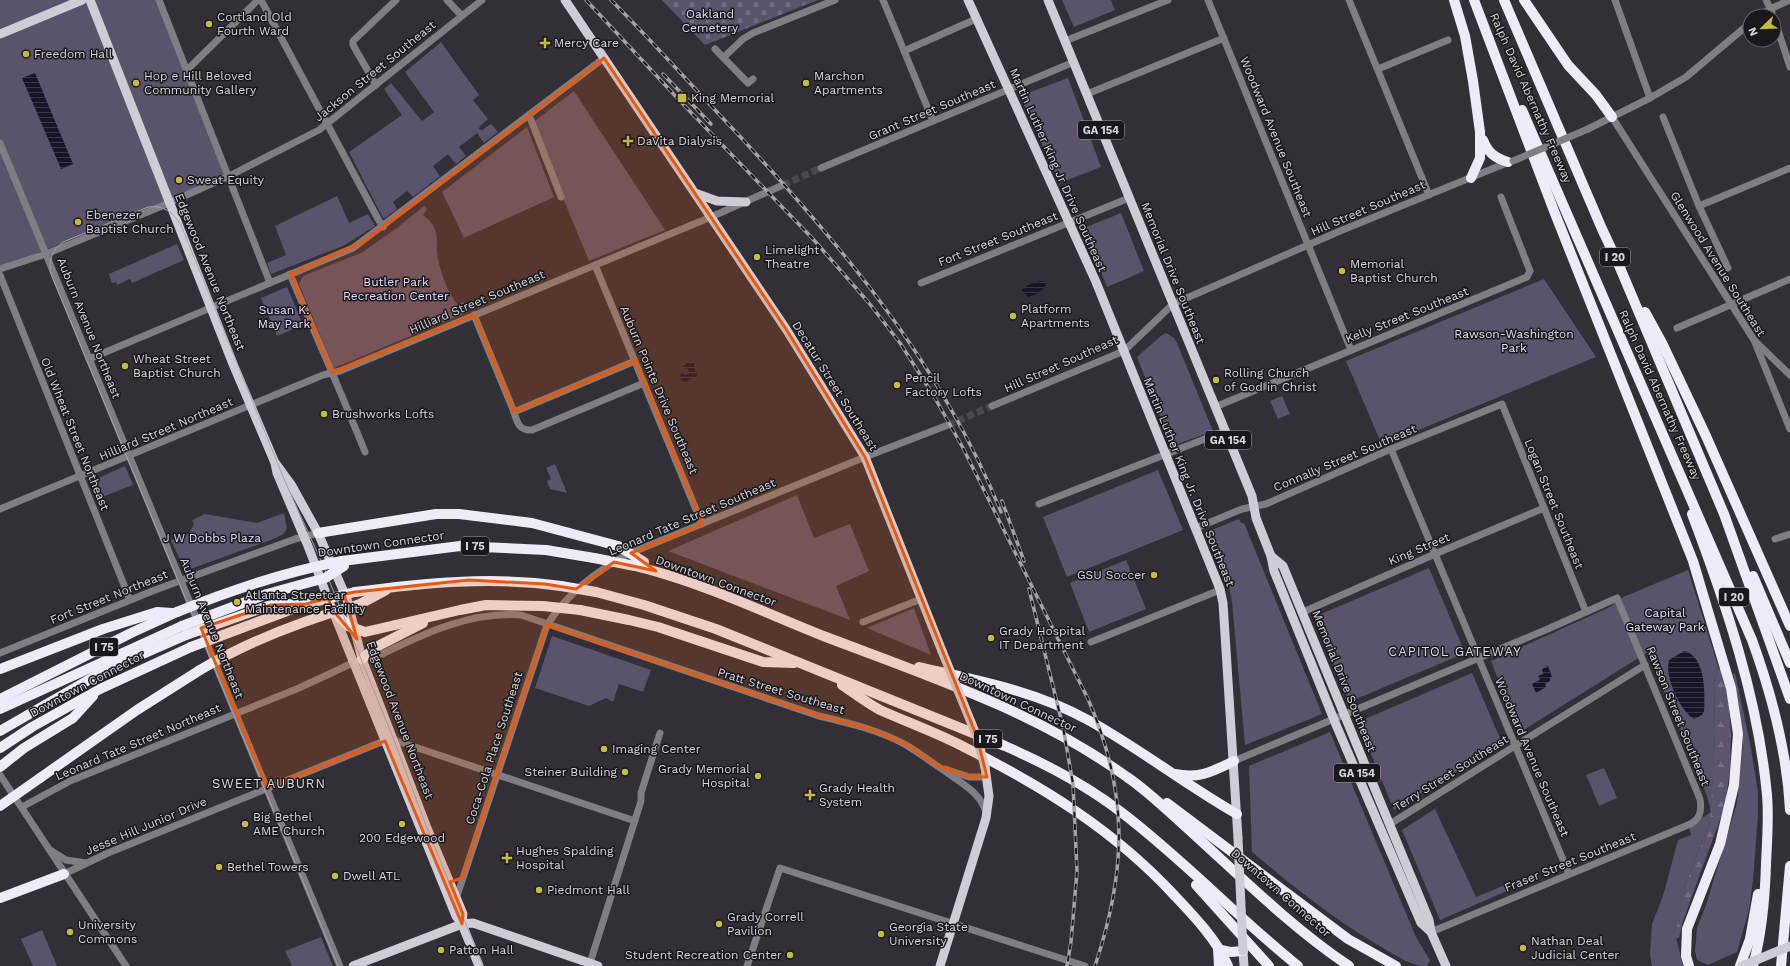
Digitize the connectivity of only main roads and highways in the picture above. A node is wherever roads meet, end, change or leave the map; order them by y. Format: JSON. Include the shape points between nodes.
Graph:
{"nodes":[{"id":1,"x":82,"y":0,"type":"edge"},
{"id":2,"x":90,"y":0,"type":"edge"},
{"id":3,"x":565,"y":0,"type":"edge"},
{"id":4,"x":968,"y":0,"type":"edge"},
{"id":5,"x":1048,"y":0,"type":"edge"},
{"id":6,"x":1454,"y":0,"type":"edge"},
{"id":7,"x":1474,"y":0,"type":"edge"},
{"id":8,"x":1504,"y":0,"type":"edge"},
{"id":9,"x":1524,"y":0,"type":"edge"},
{"id":10,"x":0,"y":34,"type":"edge"},
{"id":11,"x":1612,"y":118,"type":"road end"},
{"id":12,"x":1480,"y":132,"type":"junction"},
{"id":13,"x":1510,"y":162,"type":"road end"},
{"id":14,"x":1471,"y":178,"type":"road end"},
{"id":15,"x":694,"y":192,"type":"junction"},
{"id":16,"x":746,"y":202,"type":"road end"},
{"id":17,"x":1618,"y":263,"type":"junction"},
{"id":18,"x":1124,"y":351,"type":"joint"},
{"id":19,"x":1646,"y":395,"type":"junction"},
{"id":20,"x":275,"y":463,"type":"junction"},
{"id":21,"x":1724,"y":514,"type":"junction"},
{"id":22,"x":318,"y":533,"type":"junction"},
{"id":23,"x":1272,"y":556,"type":"junction"},
{"id":24,"x":343,"y":564,"type":"junction"},
{"id":25,"x":639,"y":564,"type":"junction"},
{"id":26,"x":393,"y":587,"type":"junction"},
{"id":27,"x":306,"y":604,"type":"junction"},
{"id":28,"x":332,"y":609,"type":"junction"},
{"id":29,"x":176,"y":613,"type":"junction"},
{"id":30,"x":443,"y":615,"type":"junction"},
{"id":31,"x":1790,"y":626,"type":"edge"},
{"id":32,"x":184,"y":630,"type":"junction"},
{"id":33,"x":355,"y":630,"type":"junction"},
{"id":34,"x":884,"y":658,"type":"junction"},
{"id":35,"x":358,"y":661,"type":"junction"},
{"id":36,"x":800,"y":663,"type":"junction"},
{"id":37,"x":1790,"y":663,"type":"edge"},
{"id":38,"x":0,"y":669,"type":"edge"},
{"id":39,"x":822,"y":672,"type":"junction"},
{"id":40,"x":100,"y":689,"type":"junction"},
{"id":41,"x":43,"y":690,"type":"junction"},
{"id":42,"x":0,"y":699,"type":"edge"},
{"id":43,"x":1790,"y":699,"type":"edge"},
{"id":44,"x":0,"y":710,"type":"edge"},
{"id":45,"x":0,"y":716,"type":"edge"},
{"id":46,"x":0,"y":731,"type":"edge"},
{"id":47,"x":390,"y":741,"type":"junction"},
{"id":48,"x":1,"y":747,"type":"edge"},
{"id":49,"x":1234,"y":761,"type":"junction"},
{"id":50,"x":0,"y":767,"type":"edge"},
{"id":51,"x":1171,"y":773,"type":"junction"},
{"id":52,"x":1130,"y":778,"type":"junction"},
{"id":53,"x":0,"y":806,"type":"edge"},
{"id":54,"x":1790,"y":810,"type":"edge"},
{"id":55,"x":1237,"y":814,"type":"junction"},
{"id":56,"x":1142,"y":829,"type":"junction"},
{"id":57,"x":1767,"y":841,"type":"junction"},
{"id":58,"x":1790,"y":866,"type":"edge"},
{"id":59,"x":62,"y":871,"type":"road end"},
{"id":60,"x":0,"y":898,"type":"edge"},
{"id":61,"x":1787,"y":913,"type":"junction"},
{"id":62,"x":462,"y":924,"type":"junction"},
{"id":63,"x":1431,"y":932,"type":"junction"},
{"id":64,"x":1790,"y":946,"type":"edge"},
{"id":65,"x":1218,"y":949,"type":"junction"},
{"id":66,"x":1243,"y":956,"type":"edge"},
{"id":67,"x":594,"y":965,"type":"edge"},
{"id":68,"x":353,"y":966,"type":"edge"},
{"id":69,"x":479,"y":966,"type":"edge"},
{"id":70,"x":940,"y":966,"type":"edge"},
{"id":71,"x":1219,"y":966,"type":"edge"},
{"id":72,"x":1228,"y":966,"type":"edge"},
{"id":73,"x":1270,"y":966,"type":"edge"},
{"id":74,"x":1298,"y":966,"type":"edge"},
{"id":75,"x":1349,"y":966,"type":"edge"},
{"id":76,"x":1396,"y":966,"type":"edge"},
{"id":77,"x":1446,"y":966,"type":"edge"},
{"id":78,"x":1689,"y":966,"type":"edge"},
{"id":79,"x":1741,"y":966,"type":"edge"},
{"id":80,"x":1753,"y":966,"type":"edge"},
{"id":81,"x":1776,"y":966,"type":"edge"},
{"id":82,"x":1781,"y":966,"type":"edge"}],
"edges":[{"from":1,"to":10,"type":"main road"},
{"from":2,"to":20,"type":"main road","name":"Edgewood Avenue Northeast"},
{"from":3,"to":15,"type":"main road","name":"Decatur Street Southeast"},
{"from":4,"to":18,"type":"main road","name":"Martin Luther King Jr Drive Southeast","via":[[1069,222]]},
{"from":5,"to":23,"type":"main road","name":"Memorial Drive Southeast","number":"GA 154","via":[[1252,496],[1256,518]]},
{"from":6,"to":12,"type":"highway","via":[[1465,36]]},
{"from":7,"to":19,"type":"highway","name":"Ralph David Abernathy Freeway","number":"I 20"},
{"from":7,"to":78,"type":"highway","via":[[1554,212],[1693,560],[1732,688],[1738,734],[1734,785],[1720,844],[1687,929],[1686,956]]},
{"from":8,"to":17,"type":"highway","name":"Ralph David Abernathy Freeway","number":"I 20"},
{"from":9,"to":11,"type":"highway","via":[[1568,65],[1596,95]]},
{"from":12,"to":13,"type":"highway","via":[[1489,153]]},
{"from":12,"to":14,"type":"highway","via":[[1480,158]]},
{"from":15,"to":16,"type":"main road","via":[[717,201]]},
{"from":15,"to":70,"type":"main road","name":"Decatur Street Southeast","bridge":true,"via":[[786,329],[865,457],[977,737],[989,796],[986,814]]},
{"from":17,"to":21,"type":"highway","name":"Ralph David Abernathy Freeway","number":"I 20"},
{"from":17,"to":31,"type":"highway","via":[[1662,343]]},
{"from":18,"to":49,"type":"main road","name":"Martin Luther King Jr. Drive Southeast","via":[[1220,590]]},
{"from":19,"to":54,"type":"highway","name":"Ralph David Abernathy Freeway","number":"I 20","via":[[1738,604],[1763,672],[1784,752]]},
{"from":19,"to":57,"type":"highway","via":[[1710,566],[1744,671],[1763,764],[1767,795]]},
{"from":20,"to":22,"type":"main road","name":"Edgewood Avenue Northeast","via":[[292,486]]},
{"from":20,"to":28,"type":"main road","name":"Edgewood Avenue Northeast"},
{"from":21,"to":37,"type":"highway"},
{"from":21,"to":43,"type":"highway","name":"Ralph David Abernathy Freeway","number":"I 20"},
{"from":22,"to":25,"type":"highway","bridge":true,"via":[[436,514],[459,514],[532,523],[580,534],[618,546]]},
{"from":22,"to":33,"type":"main road","name":"Edgewood Avenue Northeast","via":[[347,599]]},
{"from":23,"to":63,"type":"main road","name":"Memorial Drive Southeast","number":"GA 154","via":[[1283,566],[1303,612],[1429,920]]},
{"from":23,"to":63,"type":"main road","name":"Memorial Drive Southeast","number":"GA 154","via":[[1274,571],[1334,719],[1421,923]]},
{"from":24,"to":25,"type":"highway","name":"Downtown Connector","number":"I 75","bridge":true,"via":[[357,559],[460,546],[546,550]]},
{"from":24,"to":29,"type":"highway","name":"Downtown Connector","number":"I 75","bridge":true,"via":[[296,571],[260,581],[220,594]]},
{"from":24,"to":32,"type":"highway","bridge":true,"via":[[325,578],[267,594]]},
{"from":25,"to":34,"type":"highway","name":"Downtown Connector","number":"I 75"},
{"from":26,"to":27,"type":"highway","name":"Downtown Connector","number":"I 75","bridge":true,"via":[[355,592]]},
{"from":26,"to":36,"type":"highway","name":"Downtown Connector","number":"I 75","bridge":true,"via":[[470,580],[560,586],[596,592],[681,616]]},
{"from":26,"to":53,"type":"highway","bridge":true,"via":[[360,604],[293,626],[200,670],[137,710]]},
{"from":27,"to":32,"type":"highway","bridge":true,"via":[[271,605]]},
{"from":27,"to":40,"type":"highway","name":"Downtown Connector","number":"I 75","bridge":true,"via":[[191,647]]},
{"from":28,"to":33,"type":"highway","via":[[343,623]]},
{"from":28,"to":35,"type":"main road","name":"Edgewood Avenue Northeast"},
{"from":29,"to":38,"type":"highway","via":[[157,612]]},
{"from":29,"to":42,"type":"highway","name":"Downtown Connector","number":"I 75"},
{"from":30,"to":33,"type":"highway","via":[[420,618],[366,632]]},
{"from":30,"to":35,"type":"highway","via":[[376,647]]},
{"from":30,"to":36,"type":"highway","bridge":true,"via":[[486,605],[543,606],[580,610],[658,628],[762,662]]},
{"from":32,"to":41,"type":"highway"},
{"from":32,"to":46,"type":"highway","via":[[104,671]]},
{"from":33,"to":35,"type":"main road","name":"Edgewood Avenue Northeast"},
{"from":34,"to":51,"type":"highway","via":[[977,680],[1067,710],[1088,720]]},
{"from":34,"to":52,"type":"highway","name":"Downtown Connector","number":"I 75","via":[[1027,718],[1077,744]]},
{"from":35,"to":47,"type":"main road","name":"Edgewood Avenue Northeast"},
{"from":36,"to":39,"type":"highway","name":"Downtown Connector","number":"I 75"},
{"from":39,"to":56,"type":"highway","name":"Downtown Connector","number":"I 75","via":[[1027,756],[1099,797]]},
{"from":39,"to":65,"type":"highway","via":[[879,709],[965,747],[1071,808],[1115,839],[1147,868],[1181,902]]},
{"from":40,"to":48,"type":"highway","name":"Downtown Connector","number":"I 75"},
{"from":40,"to":50,"type":"highway","via":[[73,718]]},
{"from":41,"to":44,"type":"highway"},
{"from":41,"to":45,"type":"highway"},
{"from":47,"to":62,"type":"main road","name":"Edgewood Avenue Northeast","via":[[456,916]]},
{"from":47,"to":62,"type":"main road","name":"Edgewood Avenue Northeast","via":[[463,914]]},
{"from":49,"to":51,"type":"highway","via":[[1200,776]]},
{"from":49,"to":55,"type":"main road","name":"Martin Luther King Jr. Drive Southeast"},
{"from":51,"to":55,"type":"highway"},
{"from":52,"to":75,"type":"highway","name":"Downtown Connector","number":"I 75","via":[[1302,930]]},
{"from":52,"to":76,"type":"highway","via":[[1201,827],[1348,939]]},
{"from":55,"to":66,"type":"main road","bridge":true},
{"from":56,"to":73,"type":"highway","via":[[1174,860]]},
{"from":56,"to":74,"type":"highway","name":"Downtown Connector","number":"I 75"},
{"from":57,"to":79,"type":"highway","via":[[1750,938]]},
{"from":57,"to":80,"type":"highway","via":[[1762,926]]},
{"from":58,"to":61,"type":"highway"},
{"from":59,"to":60,"type":"highway"},
{"from":61,"to":81,"type":"highway"},
{"from":61,"to":82,"type":"highway"},
{"from":62,"to":67,"type":"main road","via":[[479,924]]},
{"from":62,"to":68,"type":"main road"},
{"from":62,"to":69,"type":"main road","name":"Edgewood Avenue Northeast"},
{"from":63,"to":77,"type":"main road","name":"Memorial Drive Southeast","number":"GA 154"},
{"from":64,"to":79,"type":"main road","bridge":true},
{"from":65,"to":66,"type":"highway"},
{"from":65,"to":71,"type":"highway"},
{"from":65,"to":72,"type":"highway"}]}
